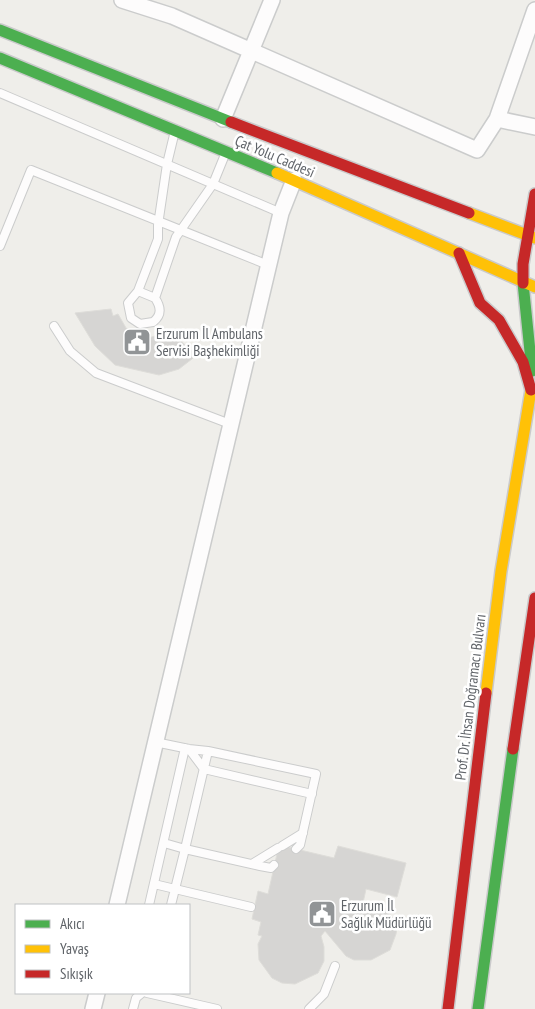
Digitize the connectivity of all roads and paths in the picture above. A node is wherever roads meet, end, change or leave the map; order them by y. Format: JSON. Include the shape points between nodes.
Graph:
{"nodes":[{"id":1,"x":122,"y":0,"type":"edge"},
{"id":2,"x":272,"y":0,"type":"edge"},
{"id":3,"x":535,"y":10,"type":"edge"},
{"id":4,"x":0,"y":30,"type":"edge"},
{"id":5,"x":250,"y":51,"type":"junction"},
{"id":6,"x":0,"y":58,"type":"edge"},
{"id":7,"x":0,"y":94,"type":"edge"},
{"id":8,"x":223,"y":119,"type":"junction"},
{"id":9,"x":497,"y":119,"type":"junction"},
{"id":10,"x":535,"y":127,"type":"edge"},
{"id":11,"x":175,"y":131,"type":"junction"},
{"id":12,"x":226,"y":152,"type":"junction"},
{"id":13,"x":167,"y":164,"type":"junction"},
{"id":14,"x":294,"y":180,"type":"junction"},
{"id":15,"x":213,"y":184,"type":"junction"},
{"id":16,"x":535,"y":194,"type":"edge"},
{"id":17,"x":281,"y":213,"type":"junction"},
{"id":18,"x":158,"y":221,"type":"junction"},
{"id":19,"x":181,"y":231,"type":"junction"},
{"id":20,"x":531,"y":237,"type":"edge"},
{"id":21,"x":0,"y":246,"type":"edge"},
{"id":22,"x":459,"y":253,"type":"junction"},
{"id":23,"x":268,"y":265,"type":"junction"},
{"id":24,"x":523,"y":283,"type":"junction"},
{"id":25,"x":535,"y":287,"type":"edge"},
{"id":26,"x":138,"y":291,"type":"junction"},
{"id":27,"x":155,"y":298,"type":"junction"},
{"id":28,"x":54,"y":326,"type":"dead end"},
{"id":29,"x":531,"y":390,"type":"junction"},
{"id":30,"x":230,"y":424,"type":"junction"},
{"id":31,"x":535,"y":598,"type":"edge"},
{"id":32,"x":155,"y":742,"type":"junction"},
{"id":33,"x":187,"y":749,"type":"junction"},
{"id":34,"x":208,"y":750,"type":"junction"},
{"id":35,"x":204,"y":770,"type":"junction"},
{"id":36,"x":312,"y":794,"type":"junction"},
{"id":37,"x":303,"y":833,"type":"junction"},
{"id":38,"x":164,"y":843,"type":"junction"},
{"id":39,"x":186,"y":848,"type":"junction"},
{"id":40,"x":296,"y":849,"type":"dead end"},
{"id":41,"x":252,"y":864,"type":"junction"},
{"id":42,"x":274,"y":866,"type":"dead end"},
{"id":43,"x":154,"y":884,"type":"junction"},
{"id":44,"x":175,"y":889,"type":"junction"},
{"id":45,"x":117,"y":904,"type":"edge"},
{"id":46,"x":149,"y":904,"type":"edge"},
{"id":47,"x":171,"y":904,"type":"edge"},
{"id":48,"x":251,"y":907,"type":"dead end"},
{"id":49,"x":335,"y":966,"type":"dead end"},
{"id":50,"x":96,"y":994,"type":"edge"},
{"id":51,"x":137,"y":994,"type":"edge"},
{"id":52,"x":151,"y":994,"type":"edge"},
{"id":53,"x":93,"y":1009,"type":"edge"},
{"id":54,"x":133,"y":1009,"type":"edge"},
{"id":55,"x":217,"y":1009,"type":"edge"},
{"id":56,"x":309,"y":1009,"type":"edge"},
{"id":57,"x":448,"y":1009,"type":"edge"},
{"id":58,"x":478,"y":1009,"type":"edge"}],
"edges":[{"from":1,"to":5,"type":"street","via":[[172,16]]},
{"from":2,"to":5,"type":"street"},
{"from":3,"to":9,"type":"street"},
{"from":4,"to":8,"type":"main road","name":"Çat Yolu Caddesi"},
{"from":5,"to":8,"type":"street"},
{"from":5,"to":9,"type":"street","via":[[477,150]]},
{"from":6,"to":11,"type":"main road","name":"Çat Yolu Caddesi"},
{"from":7,"to":13,"type":"lane"},
{"from":8,"to":20,"type":"main road","name":"Çat Yolu Caddesi"},
{"from":9,"to":10,"type":"street"},
{"from":11,"to":12,"type":"main road","name":"Çat Yolu Caddesi"},
{"from":11,"to":13,"type":"lane"},
{"from":12,"to":14,"type":"main road","name":"Çat Yolu Caddesi"},
{"from":12,"to":15,"type":"lane"},
{"from":13,"to":15,"type":"lane"},
{"from":13,"to":18,"type":"lane"},
{"from":14,"to":17,"type":"street"},
{"from":14,"to":22,"type":"main road","name":"Çat Yolu Caddesi"},
{"from":15,"to":17,"type":"lane"},
{"from":15,"to":19,"type":"lane"},
{"from":16,"to":20,"type":"main road","name":"Prof. Dr. İhsan Doğramacı Bulvarı"},
{"from":17,"to":23,"type":"street"},
{"from":18,"to":19,"type":"lane"},
{"from":18,"to":21,"type":"lane","via":[[31,170]]},
{"from":18,"to":26,"type":"lane","via":[[158,239]]},
{"from":19,"to":23,"type":"lane"},
{"from":19,"to":27,"type":"lane"},
{"from":20,"to":24,"type":"main road","name":"Prof. Dr. İhsan Doğramacı Bulvarı","via":[[523,264]]},
{"from":22,"to":24,"type":"main road","name":"Çat Yolu Caddesi"},
{"from":22,"to":29,"type":"main road","via":[[480,303],[499,320],[523,362]]},
{"from":23,"to":30,"type":"street"},
{"from":24,"to":25,"type":"main road","name":"Çat Yolu Caddesi"},
{"from":24,"to":29,"type":"main road","name":"Prof. Dr. İhsan Doğramacı Bulvarı","via":[[533,375]]},
{"from":26,"to":27,"type":"lane"},
{"from":26,"to":27,"type":"lane","via":[[127,308],[131,318],[140,324],[153,322],[160,314]]},
{"from":28,"to":30,"type":"lane","via":[[70,351],[96,373]]},
{"from":29,"to":57,"type":"main road","name":"Prof. Dr. İhsan Doğramacı Bulvarı","via":[[501,571]]},
{"from":30,"to":32,"type":"street"},
{"from":31,"to":58,"type":"main road"},
{"from":32,"to":33,"type":"lane"},
{"from":32,"to":45,"type":"street"},
{"from":33,"to":34,"type":"lane"},
{"from":33,"to":35,"type":"lane"},
{"from":33,"to":38,"type":"lane"},
{"from":34,"to":35,"type":"lane"},
{"from":34,"to":36,"type":"lane","via":[[316,774]]},
{"from":35,"to":36,"type":"lane"},
{"from":35,"to":39,"type":"lane"},
{"from":36,"to":37,"type":"lane"},
{"from":37,"to":40,"type":"lane"},
{"from":37,"to":41,"type":"lane"},
{"from":38,"to":39,"type":"lane"},
{"from":38,"to":43,"type":"lane"},
{"from":39,"to":41,"type":"lane"},
{"from":39,"to":44,"type":"lane"},
{"from":41,"to":42,"type":"lane"},
{"from":43,"to":44,"type":"lane"},
{"from":43,"to":46,"type":"lane"},
{"from":44,"to":47,"type":"lane"},
{"from":44,"to":48,"type":"lane"},
{"from":49,"to":56,"type":"lane","via":[[324,994]]},
{"from":50,"to":53,"type":"street"},
{"from":51,"to":54,"type":"lane"},
{"from":52,"to":55,"type":"lane"}]}
